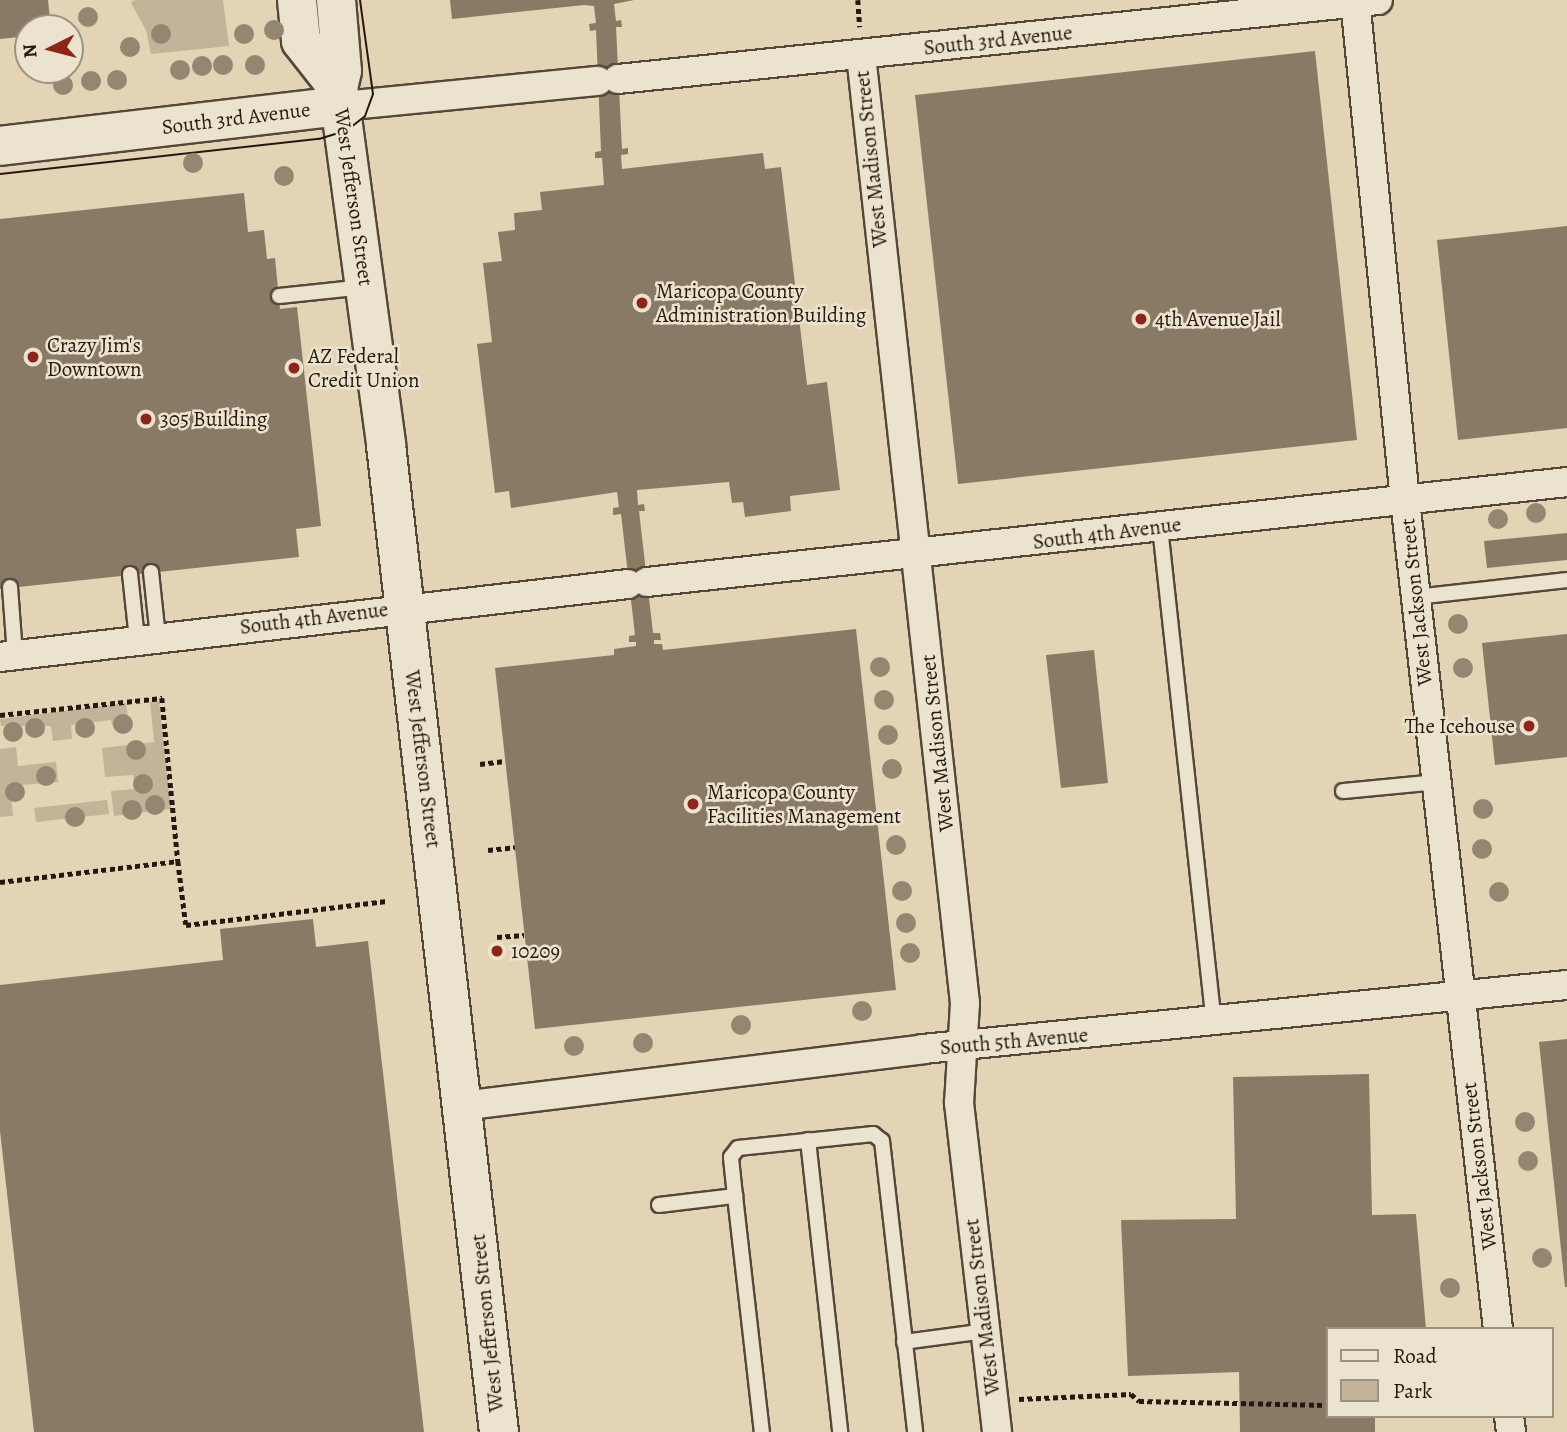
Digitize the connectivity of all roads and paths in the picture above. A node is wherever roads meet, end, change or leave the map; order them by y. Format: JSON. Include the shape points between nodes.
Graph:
{"nodes":[{"id":1,"x":297,"y":0,"type":"edge"},
{"id":2,"x":336,"y":0,"type":"edge"},
{"id":3,"x":1362,"y":1,"type":"edge"},
{"id":4,"x":861,"y":55,"type":"junction"},
{"id":5,"x":340,"y":97,"type":"junction"},
{"id":6,"x":0,"y":146,"type":"edge"},
{"id":7,"x":366,"y":287,"type":"junction"},
{"id":8,"x":279,"y":296,"type":"dead end"},
{"id":9,"x":1567,"y":482,"type":"edge"},
{"id":10,"x":1405,"y":500,"type":"junction"},
{"id":11,"x":1160,"y":527,"type":"junction"},
{"id":12,"x":916,"y":555,"type":"junction"},
{"id":13,"x":151,"y":572,"type":"dead end"},
{"id":14,"x":130,"y":575,"type":"dead end"},
{"id":15,"x":1567,"y":580,"type":"edge"},
{"id":16,"x":10,"y":587,"type":"dead end"},
{"id":17,"x":1416,"y":597,"type":"junction"},
{"id":18,"x":405,"y":606,"type":"junction"},
{"id":19,"x":147,"y":639,"type":"junction"},
{"id":20,"x":7,"y":656,"type":"edge"},
{"id":21,"x":0,"y":715,"type":"edge"},
{"id":22,"x":505,"y":761,"type":"dead end"},
{"id":23,"x":480,"y":764,"type":"dead end"},
{"id":24,"x":1436,"y":782,"type":"junction"},
{"id":25,"x":1343,"y":791,"type":"dead end"},
{"id":26,"x":514,"y":847,"type":"dead end"},
{"id":27,"x":488,"y":850,"type":"dead end"},
{"id":28,"x":178,"y":861,"type":"junction"},
{"id":29,"x":0,"y":882,"type":"edge"},
{"id":30,"x":387,"y":901,"type":"dead end"},
{"id":31,"x":524,"y":935,"type":"dead end"},
{"id":32,"x":498,"y":937,"type":"dead end"},
{"id":33,"x":1567,"y":985,"type":"edge"},
{"id":34,"x":1459,"y":996,"type":"junction"},
{"id":35,"x":1214,"y":1022,"type":"junction"},
{"id":36,"x":962,"y":1046,"type":"junction"},
{"id":37,"x":462,"y":1106,"type":"junction"},
{"id":38,"x":808,"y":1140,"type":"junction"},
{"id":39,"x":735,"y":1196,"type":"junction"},
{"id":40,"x":659,"y":1205,"type":"dead end"},
{"id":41,"x":1498,"y":1327,"type":"edge"},
{"id":42,"x":985,"y":1331,"type":"junction"},
{"id":43,"x":904,"y":1342,"type":"junction"},
{"id":44,"x":993,"y":1401,"type":"junction"},
{"id":45,"x":1326,"y":1405,"type":"edge"},
{"id":46,"x":499,"y":1432,"type":"edge"},
{"id":47,"x":762,"y":1432,"type":"edge"},
{"id":48,"x":840,"y":1432,"type":"edge"},
{"id":49,"x":915,"y":1432,"type":"edge"},
{"id":50,"x":997,"y":1432,"type":"edge"}],
"edges":[{"from":1,"to":5,"type":"main road","name":"West Jefferson Street","via":[[301,41]]},
{"from":2,"to":5,"type":"main road","name":"West Jefferson Street"},
{"from":3,"to":4,"type":"street","name":"South 3rd Avenue"},
{"from":3,"to":10,"type":"street","name":"West Jackson Street"},
{"from":4,"to":5,"type":"street","name":"South 3rd Avenue","via":[[608,80]]},
{"from":4,"to":12,"type":"street","name":"West Madison Street"},
{"from":5,"to":6,"type":"main road","name":"South 3rd Avenue"},
{"from":5,"to":7,"type":"main road","name":"West Jefferson Street"},
{"from":7,"to":8,"type":"lane"},
{"from":7,"to":18,"type":"main road","name":"West Jefferson Street"},
{"from":9,"to":10,"type":"street","name":"South 4th Avenue"},
{"from":10,"to":11,"type":"street","name":"South 4th Avenue"},
{"from":10,"to":17,"type":"street","name":"West Jackson Street"},
{"from":11,"to":12,"type":"street","name":"South 4th Avenue"},
{"from":11,"to":35,"type":"lane"},
{"from":12,"to":18,"type":"street","name":"South 4th Avenue"},
{"from":12,"to":36,"type":"street","name":"West Madison Street","via":[[965,1003]]},
{"from":13,"to":19,"type":"lane"},
{"from":14,"to":19,"type":"lane"},
{"from":15,"to":17,"type":"lane"},
{"from":16,"to":20,"type":"lane"},
{"from":17,"to":24,"type":"street","name":"West Jackson Street"},
{"from":18,"to":19,"type":"street","name":"South 4th Avenue"},
{"from":18,"to":37,"type":"main road","name":"West Jefferson Street"},
{"from":19,"to":20,"type":"street","name":"South 4th Avenue"},
{"from":21,"to":28,"type":"path","via":[[162,698]]},
{"from":22,"to":23,"type":"path"},
{"from":24,"to":25,"type":"lane"},
{"from":24,"to":34,"type":"street","name":"West Jackson Street"},
{"from":26,"to":27,"type":"path"},
{"from":28,"to":29,"type":"path"},
{"from":28,"to":30,"type":"path","via":[[186,925]]},
{"from":31,"to":32,"type":"path"},
{"from":33,"to":34,"type":"street","name":"South 5th Avenue"},
{"from":34,"to":35,"type":"street","name":"South 5th Avenue"},
{"from":34,"to":41,"type":"street","name":"West Jackson Street"},
{"from":35,"to":36,"type":"street","name":"South 5th Avenue"},
{"from":36,"to":37,"type":"street","name":"South 5th Avenue"},
{"from":36,"to":42,"type":"street","name":"West Madison Street","via":[[959,1102]]},
{"from":37,"to":46,"type":"main road","name":"West Jefferson Street"},
{"from":38,"to":39,"type":"lane","via":[[737,1148],[731,1157]]},
{"from":38,"to":43,"type":"lane","via":[[873,1134],[882,1141]]},
{"from":38,"to":48,"type":"lane"},
{"from":39,"to":40,"type":"lane"},
{"from":39,"to":47,"type":"lane"},
{"from":42,"to":43,"type":"lane"},
{"from":42,"to":44,"type":"street","name":"West Madison Street"},
{"from":43,"to":49,"type":"lane"},
{"from":44,"to":45,"type":"path","via":[[1130,1394],[1139,1401]]},
{"from":44,"to":50,"type":"street","name":"West Madison Street"}]}
